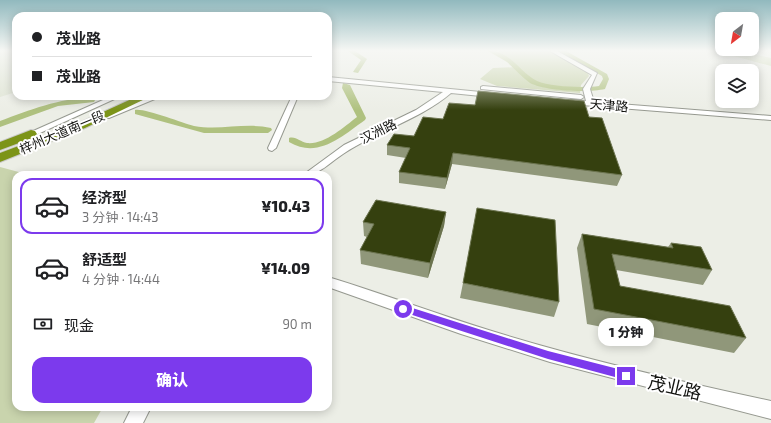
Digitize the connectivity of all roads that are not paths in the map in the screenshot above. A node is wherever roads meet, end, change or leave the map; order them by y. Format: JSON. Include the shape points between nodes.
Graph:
{"nodes":[{"id":1,"x":589,"y":71,"type":"edge"},
{"id":2,"x":332,"y":75,"type":"edge"},
{"id":3,"x":332,"y":79,"type":"edge"},
{"id":4,"x":450,"y":91,"type":"junction"},
{"id":5,"x":588,"y":95,"type":"junction"},
{"id":6,"x":109,"y":100,"type":"edge"},
{"id":7,"x":121,"y":100,"type":"edge"},
{"id":8,"x":137,"y":100,"type":"edge"},
{"id":9,"x":149,"y":100,"type":"edge"},
{"id":10,"x":293,"y":100,"type":"edge"},
{"id":11,"x":771,"y":112,"type":"edge"},
{"id":12,"x":771,"y":118,"type":"edge"},
{"id":13,"x":81,"y":126,"type":"junction"},
{"id":14,"x":26,"y":136,"type":"junction"},
{"id":15,"x":0,"y":146,"type":"edge"},
{"id":16,"x":272,"y":148,"type":"dead end"},
{"id":17,"x":0,"y":158,"type":"edge"},
{"id":18,"x":313,"y":171,"type":"edge"},
{"id":19,"x":332,"y":283,"type":"edge"},
{"id":20,"x":771,"y":410,"type":"edge"},
{"id":21,"x":140,"y":411,"type":"edge"},
{"id":22,"x":133,"y":423,"type":"edge"}],
"edges":[{"from":1,"to":5,"type":"street","via":[[595,74],[587,85]]},
{"from":2,"to":5,"type":"street","name":"天津路"},
{"from":3,"to":4,"type":"street","name":"天津路"},
{"from":4,"to":5,"type":"street","name":"天津路"},
{"from":4,"to":18,"type":"street","name":"汉洲路","via":[[418,112],[361,139]]},
{"from":5,"to":11,"type":"street","name":"天津路"},
{"from":5,"to":12,"type":"street","name":"天津路"},
{"from":6,"to":14,"type":"street"},
{"from":7,"to":14,"type":"highway","name":"梓州大道南一段"},
{"from":8,"to":13,"type":"highway","name":"梓州大道南一段"},
{"from":9,"to":13,"type":"street"},
{"from":10,"to":16,"type":"street"},
{"from":13,"to":17,"type":"highway","name":"梓州大道南一段"},
{"from":14,"to":15,"type":"highway","name":"梓州大道南一段"},
{"from":19,"to":20,"type":"street","name":"茂业路","via":[[432,319],[548,355]]},
{"from":21,"to":22,"type":"street"}]}
